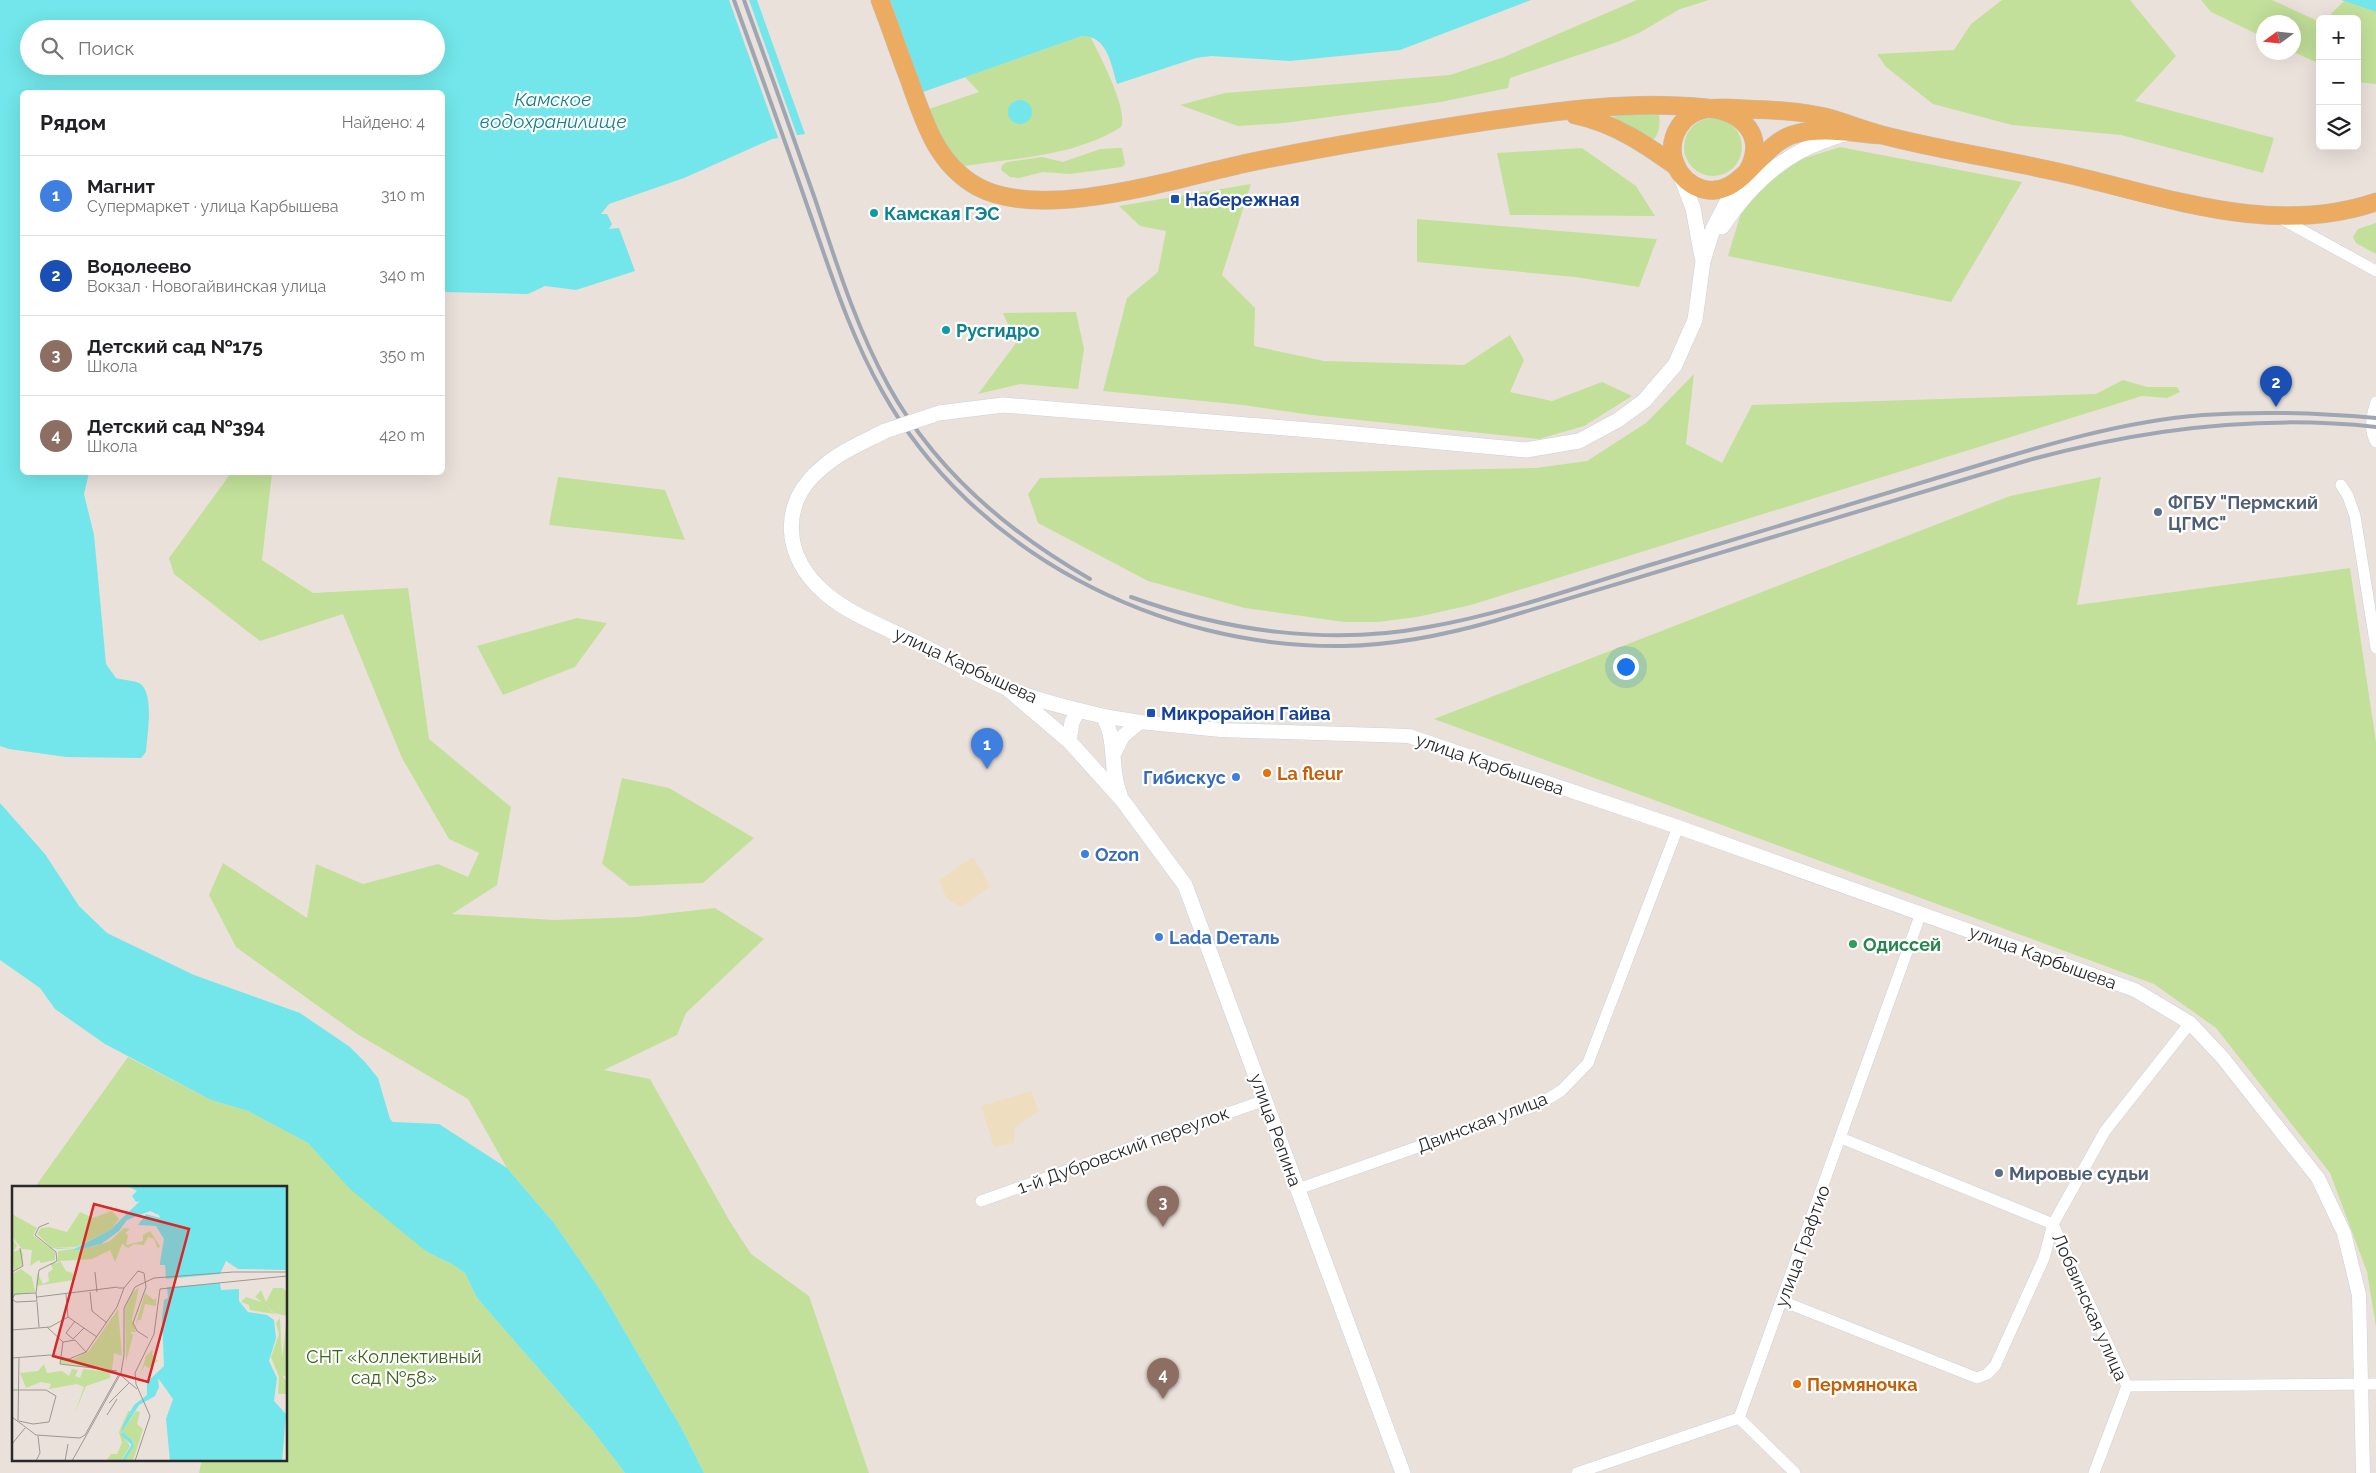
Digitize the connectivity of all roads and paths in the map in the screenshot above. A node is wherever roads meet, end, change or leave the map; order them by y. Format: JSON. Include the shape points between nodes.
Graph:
{"nodes":[{"id":1,"x":880,"y":0,"type":"edge"},
{"id":2,"x":1713,"y":108,"type":"junction"},
{"id":3,"x":1558,"y":111,"type":"junction"},
{"id":4,"x":1882,"y":135,"type":"junction"},
{"id":5,"x":1677,"y":168,"type":"junction"},
{"id":6,"x":1747,"y":172,"type":"junction"},
{"id":7,"x":2376,"y":202,"type":"edge"},
{"id":8,"x":2276,"y":216,"type":"junction"},
{"id":9,"x":1703,"y":261,"type":"junction"},
{"id":10,"x":2376,"y":271,"type":"edge"},
{"id":11,"x":2376,"y":402,"type":"edge"},
{"id":12,"x":2376,"y":442,"type":"edge"},
{"id":13,"x":2341,"y":485,"type":"dead end"},
{"id":14,"x":2376,"y":648,"type":"edge"},
{"id":15,"x":1008,"y":689,"type":"junction"},
{"id":16,"x":1078,"y":710,"type":"junction"},
{"id":17,"x":1103,"y":716,"type":"junction"},
{"id":18,"x":1140,"y":722,"type":"junction"},
{"id":19,"x":1069,"y":740,"type":"junction"},
{"id":20,"x":1115,"y":752,"type":"junction"},
{"id":21,"x":1123,"y":801,"type":"junction"},
{"id":22,"x":1678,"y":827,"type":"junction"},
{"id":23,"x":1921,"y":913,"type":"junction"},
{"id":24,"x":2190,"y":1022,"type":"junction"},
{"id":25,"x":1265,"y":1100,"type":"junction"},
{"id":26,"x":1841,"y":1138,"type":"junction"},
{"id":27,"x":1298,"y":1189,"type":"junction"},
{"id":28,"x":981,"y":1201,"type":"dead end"},
{"id":29,"x":2054,"y":1224,"type":"junction"},
{"id":30,"x":1782,"y":1301,"type":"junction"},
{"id":31,"x":2376,"y":1384,"type":"edge"},
{"id":32,"x":2361,"y":1385,"type":"junction"},
{"id":33,"x":2127,"y":1386,"type":"junction"},
{"id":34,"x":1739,"y":1418,"type":"junction"},
{"id":35,"x":1403,"y":1473,"type":"edge"},
{"id":36,"x":1577,"y":1473,"type":"edge"},
{"id":37,"x":1795,"y":1473,"type":"edge"},
{"id":38,"x":2094,"y":1473,"type":"edge"},
{"id":39,"x":2363,"y":1473,"type":"edge"}],
"edges":[{"from":1,"to":3,"type":"main road","via":[[930,138],[945,160],[978,186],[1018,199],[1039,200],[1125,190],[1247,163]]},
{"from":2,"to":3,"type":"main road","via":[[1656,103]]},
{"from":2,"to":4,"type":"main road","via":[[1799,112],[1827,117]]},
{"from":2,"to":5,"type":"main road","via":[[1692,114],[1677,131],[1673,145]]},
{"from":2,"to":6,"type":"main road","via":[[1734,114],[1749,130],[1754,151]]},
{"from":3,"to":5,"type":"main road","via":[[1611,125]]},
{"from":4,"to":6,"type":"main road","via":[[1821,131],[1794,134],[1768,149]]},
{"from":4,"to":8,"type":"main road","via":[[2060,172],[2192,205]]},
{"from":4,"to":9,"type":"main road","via":[[1843,134],[1813,145],[1772,170],[1729,216]]},
{"from":5,"to":6,"type":"main road","via":[[1687,181],[1711,190],[1735,184]]},
{"from":5,"to":9,"type":"main road","name":"улица Карбышева","via":[[1693,208]]},
{"from":6,"to":9,"type":"main road","name":"улица Карбышева","via":[[1719,215]]},
{"from":7,"to":8,"type":"main road","via":[[2346,210]]},
{"from":8,"to":10,"type":"street"},
{"from":9,"to":15,"type":"main road","name":"улица Карбышева","bridge":true,"via":[[1695,320],[1676,366],[1644,400],[1618,420],[1579,441],[1526,450],[1004,405],[940,413],[885,431],[832,460],[805,484],[795,502],[793,545],[803,570],[825,594],[855,612]]},
{"from":11,"to":12,"type":"street","via":[[2372,418]]},
{"from":13,"to":14,"type":"street","via":[[2355,516]]},
{"from":15,"to":16,"type":"main road","name":"улица Карбышева"},
{"from":15,"to":19,"type":"main road"},
{"from":16,"to":17,"type":"main road","name":"улица Карбышева"},
{"from":16,"to":19,"type":"main road"},
{"from":17,"to":18,"type":"street","name":"улица Карбышева"},
{"from":17,"to":20,"type":"main road","via":[[1110,728]]},
{"from":18,"to":20,"type":"street","via":[[1123,736]]},
{"from":18,"to":22,"type":"street","name":"улица Карбышева","via":[[1221,730],[1409,736]]},
{"from":19,"to":21,"type":"main road"},
{"from":20,"to":21,"type":"main road","via":[[1115,778]]},
{"from":21,"to":25,"type":"main road","name":"улица Репина","via":[[1185,885]]},
{"from":22,"to":23,"type":"street","name":"улица Карбышева"},
{"from":22,"to":27,"type":"street","name":"Двинская улица","via":[[1588,1063],[1562,1090],[1540,1104]]},
{"from":23,"to":24,"type":"street","name":"улица Карбышева","via":[[2135,990]]},
{"from":23,"to":26,"type":"street","name":"улица Графтио"},
{"from":24,"to":29,"type":"street","name":"Лобвинская улица","via":[[2106,1131]]},
{"from":24,"to":32,"type":"street","name":"улица Карбышева","via":[[2222,1057],[2318,1178],[2340,1225],[2359,1295]]},
{"from":25,"to":27,"type":"main road","name":"улица Репина"},
{"from":25,"to":28,"type":"street","name":"1-й Дубровский переулок"},
{"from":26,"to":29,"type":"street","name":"Лобвинская улица"},
{"from":26,"to":30,"type":"street","name":"улица Графтио"},
{"from":27,"to":35,"type":"main road","name":"улица Репина"},
{"from":29,"to":30,"type":"street","via":[[2044,1258],[1994,1366],[1977,1378]]},
{"from":29,"to":33,"type":"street","name":"Лобвинская улица"},
{"from":30,"to":34,"type":"street","name":"улица Графтио"},
{"from":31,"to":32,"type":"street"},
{"from":32,"to":33,"type":"street"},
{"from":32,"to":39,"type":"street","name":"улица Карбышева"},
{"from":33,"to":38,"type":"street","name":"Лобвинская улица"},
{"from":34,"to":36,"type":"street"},
{"from":34,"to":37,"type":"street"}]}
